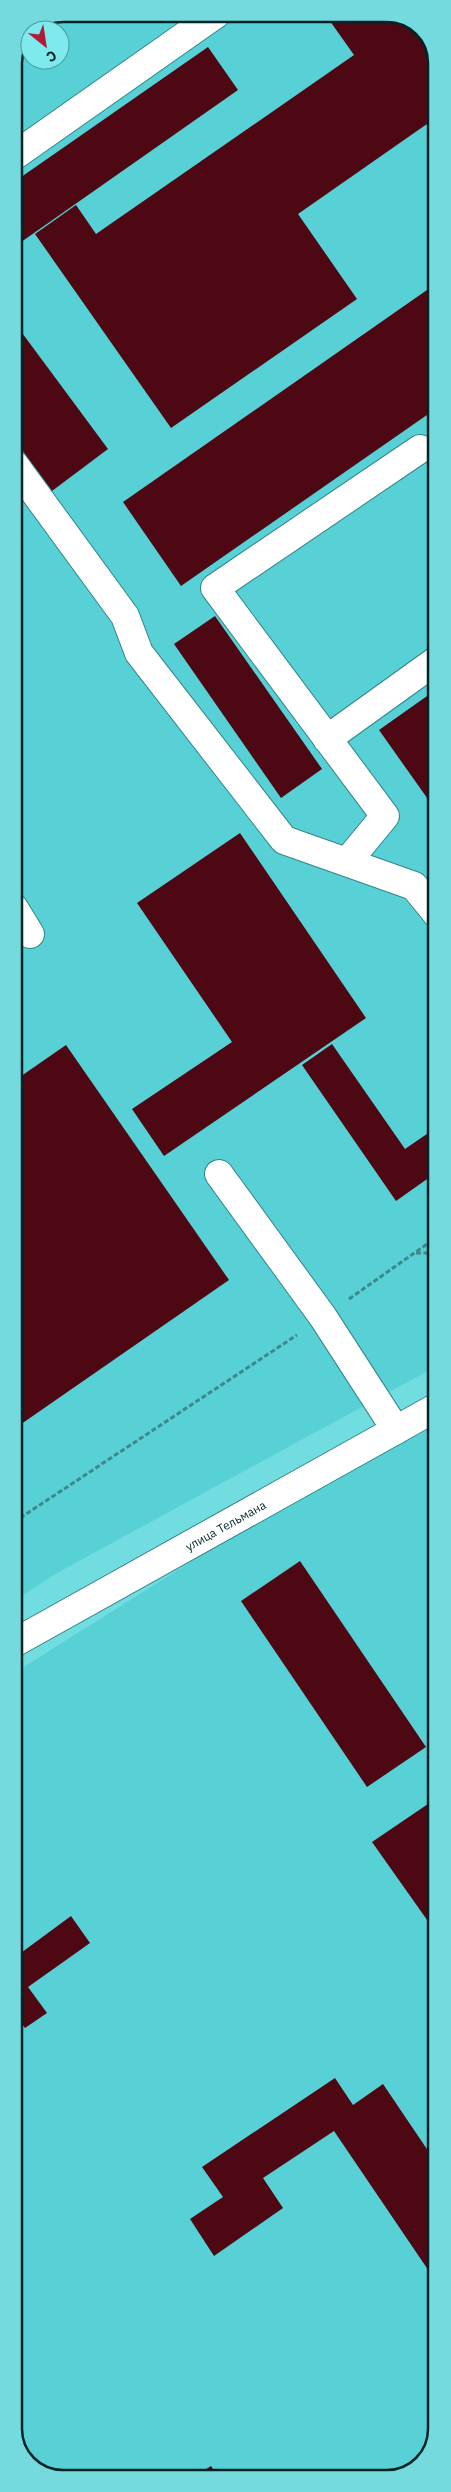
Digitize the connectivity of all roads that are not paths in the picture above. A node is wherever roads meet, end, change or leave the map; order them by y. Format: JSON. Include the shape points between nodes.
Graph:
{"nodes":[{"id":1,"x":204,"y":22,"type":"edge"},
{"id":2,"x":22,"y":150,"type":"edge"},
{"id":3,"x":420,"y":449,"type":"dead end"},
{"id":4,"x":22,"y":475,"type":"edge"},
{"id":5,"x":428,"y":666,"type":"edge"},
{"id":6,"x":327,"y":739,"type":"junction"},
{"id":7,"x":347,"y":862,"type":"junction"},
{"id":8,"x":428,"y":903,"type":"edge"},
{"id":9,"x":22,"y":922,"type":"edge"},
{"id":10,"x":30,"y":934,"type":"dead end"},
{"id":11,"x":219,"y":1174,"type":"dead end"},
{"id":12,"x":428,"y":1412,"type":"edge"},
{"id":13,"x":396,"y":1430,"type":"junction"},
{"id":14,"x":23,"y":1638,"type":"edge"}],
"edges":[{"from":1,"to":2,"type":"street"},
{"from":3,"to":6,"type":"street","via":[[215,588]]},
{"from":4,"to":7,"type":"street","via":[[125,616],[139,653],[284,840]]},
{"from":5,"to":6,"type":"street"},
{"from":6,"to":7,"type":"street","via":[[385,816]]},
{"from":7,"to":8,"type":"street","via":[[414,886]]},
{"from":9,"to":10,"type":"street"},
{"from":11,"to":13,"type":"street","via":[[323,1317]]},
{"from":12,"to":13,"type":"street","name":"улица Тельмана"},
{"from":13,"to":14,"type":"street","name":"улица Тельмана"}]}
